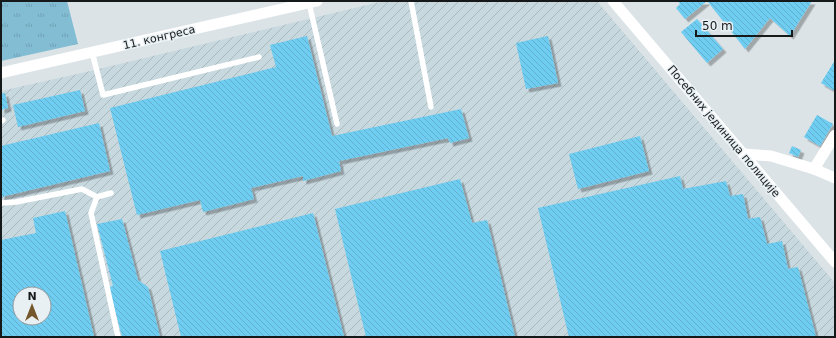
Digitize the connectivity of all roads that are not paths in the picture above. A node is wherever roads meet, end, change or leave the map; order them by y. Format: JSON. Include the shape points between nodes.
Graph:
{"nodes":[{"id":1,"x":411,"y":1,"type":"edge"},
{"id":2,"x":613,"y":1,"type":"edge"},
{"id":3,"x":313,"y":2,"type":"edge"},
{"id":4,"x":92,"y":52,"type":"junction"},
{"id":5,"x":259,"y":57,"type":"dead end"},
{"id":6,"x":1,"y":73,"type":"edge"},
{"id":7,"x":431,"y":107,"type":"dead end"},
{"id":8,"x":337,"y":124,"type":"dead end"},
{"id":9,"x":835,"y":135,"type":"edge"},
{"id":10,"x":744,"y":154,"type":"junction"},
{"id":11,"x":814,"y":169,"type":"junction"},
{"id":12,"x":835,"y":178,"type":"edge"},
{"id":13,"x":110,"y":193,"type":"dead end"},
{"id":14,"x":97,"y":197,"type":"junction"},
{"id":15,"x":1,"y":203,"type":"edge"},
{"id":16,"x":835,"y":262,"type":"edge"},
{"id":17,"x":118,"y":337,"type":"edge"}],
"edges":[{"from":1,"to":7,"type":"lane"},
{"from":2,"to":10,"type":"street","name":"Посебних јединица полиције"},
{"from":3,"to":4,"type":"street","name":"11. конгреса"},
{"from":3,"to":8,"type":"lane"},
{"from":4,"to":5,"type":"lane","via":[[103,95]]},
{"from":4,"to":6,"type":"street","name":"11. конгреса"},
{"from":9,"to":11,"type":"street"},
{"from":10,"to":11,"type":"street","via":[[772,156]]},
{"from":10,"to":16,"type":"street","name":"Посебних јединица полиције"},
{"from":11,"to":12,"type":"street"},
{"from":13,"to":14,"type":"lane"},
{"from":14,"to":15,"type":"lane","via":[[82,189]]},
{"from":14,"to":17,"type":"lane","via":[[91,213]]}]}
